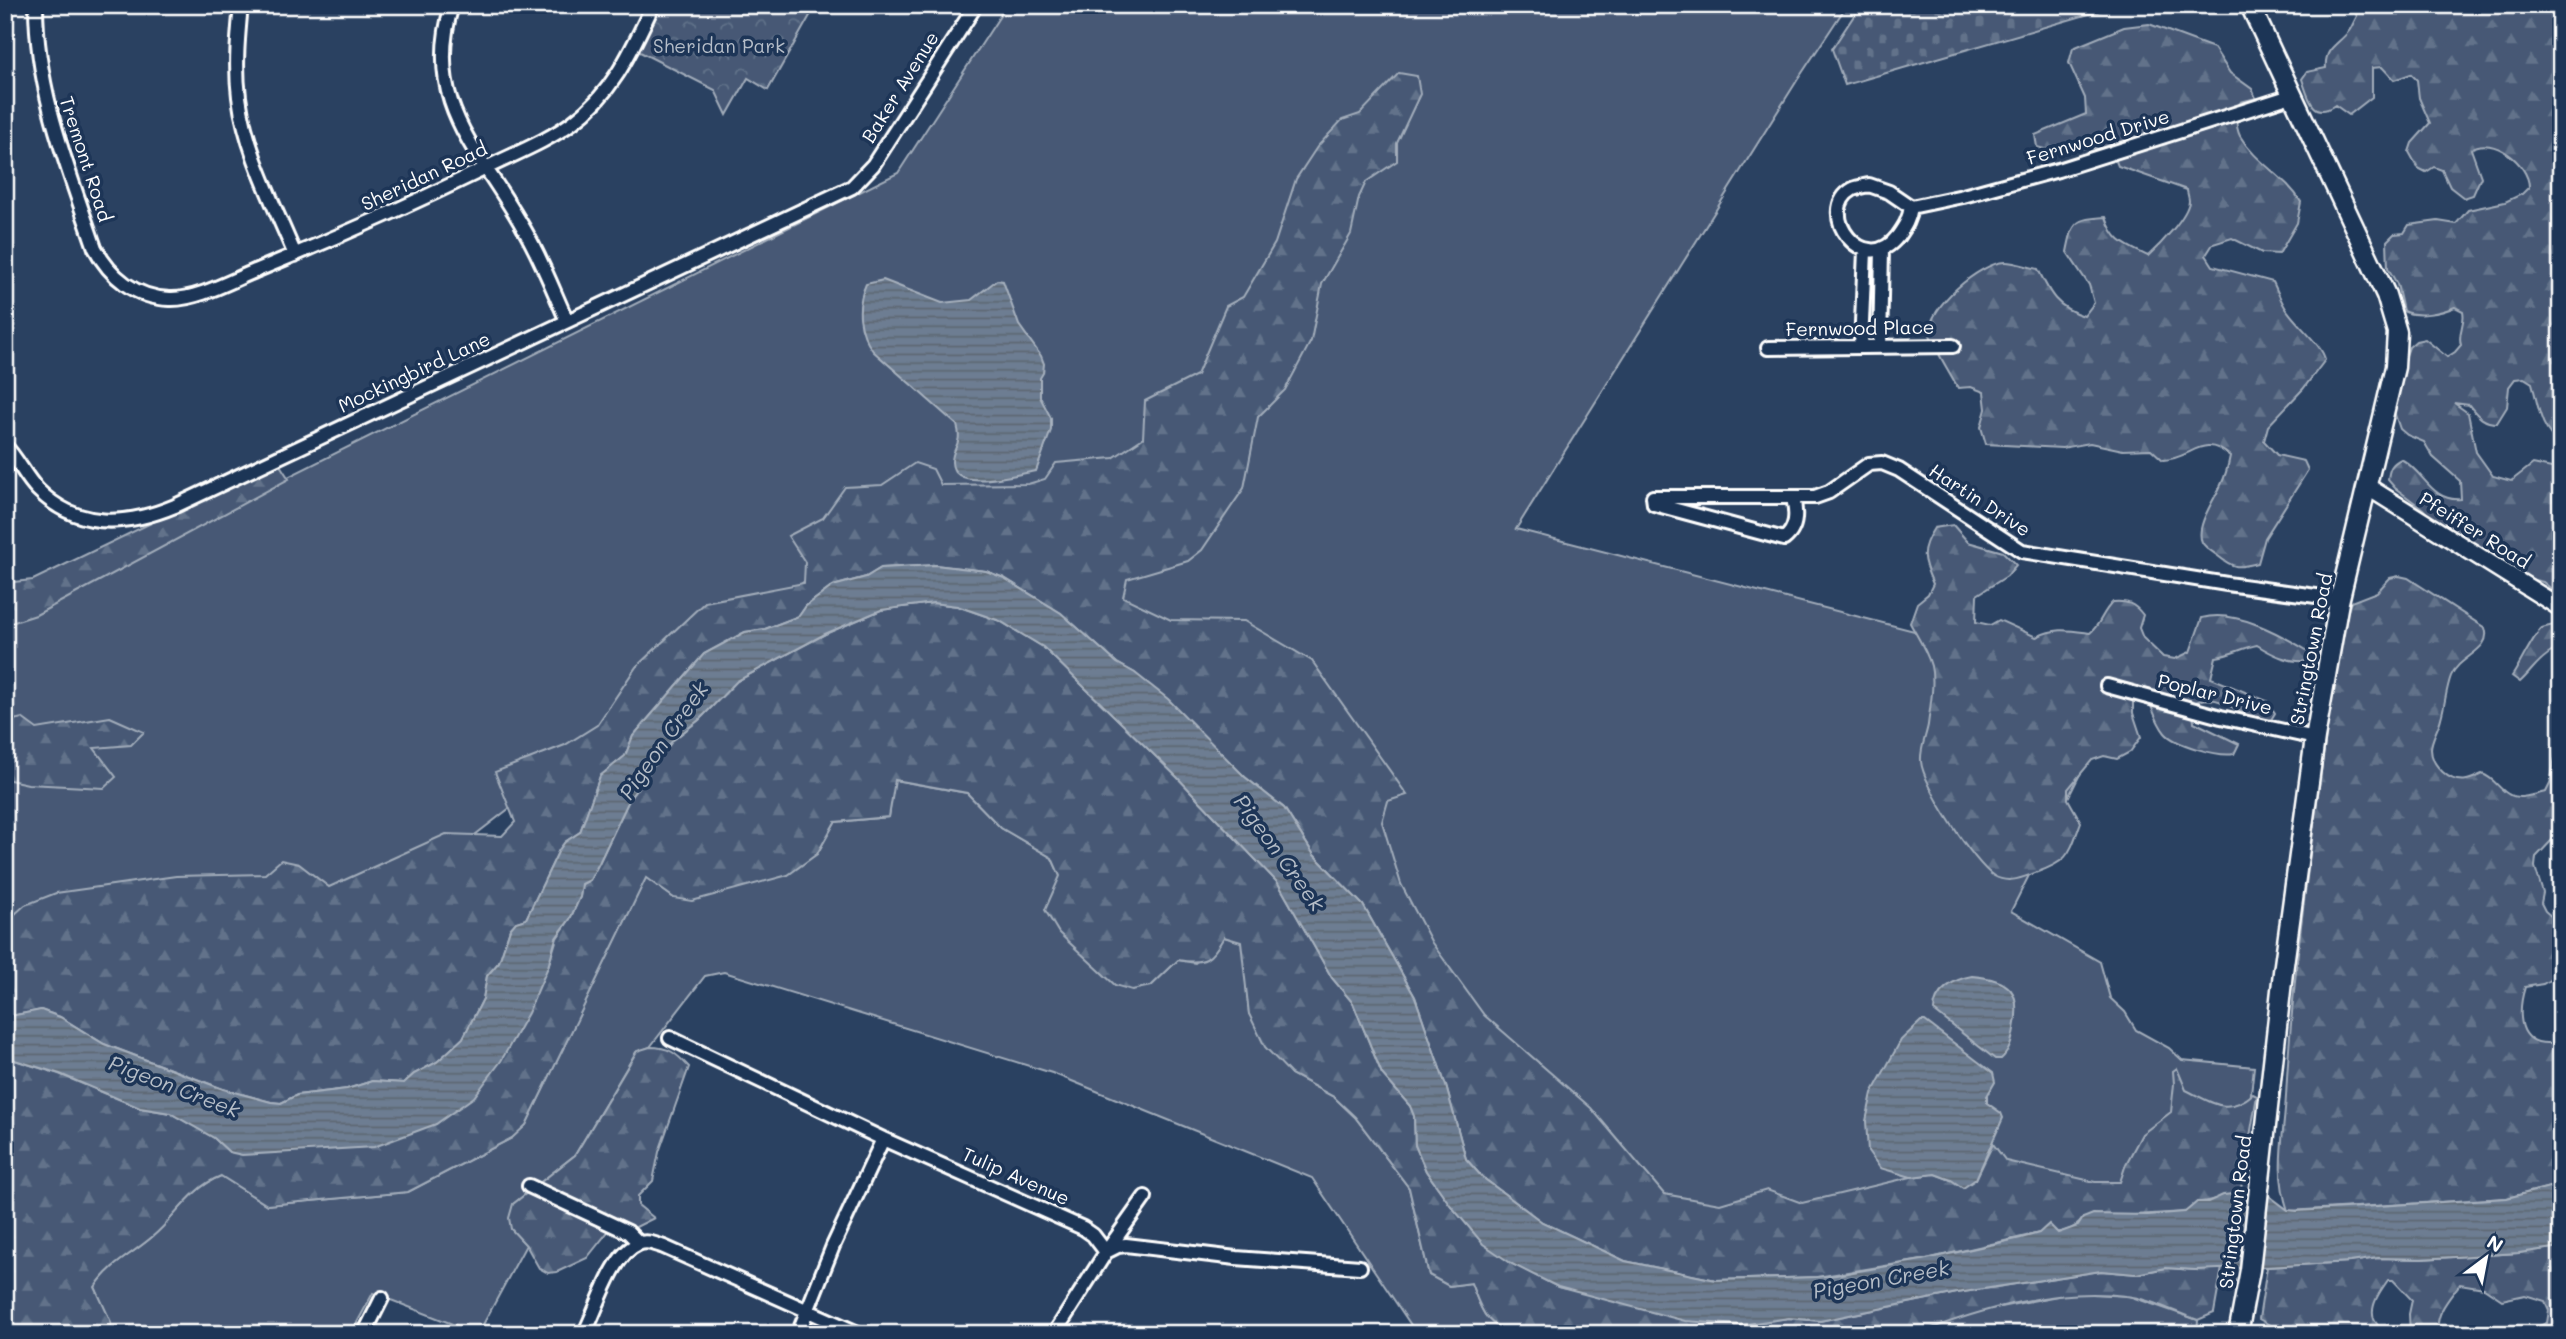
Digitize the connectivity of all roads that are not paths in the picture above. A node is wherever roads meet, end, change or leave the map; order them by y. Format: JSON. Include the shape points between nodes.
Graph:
{"nodes":[{"id":1,"x":36,"y":5,"type":"edge"},
{"id":2,"x":241,"y":5,"type":"edge"},
{"id":3,"x":452,"y":5,"type":"edge"},
{"id":4,"x":653,"y":5,"type":"edge"},
{"id":5,"x":976,"y":5,"type":"edge"},
{"id":6,"x":2250,"y":5,"type":"edge"},
{"id":7,"x":2294,"y":95,"type":"junction"},
{"id":8,"x":486,"y":168,"type":"junction"},
{"id":9,"x":852,"y":187,"type":"joint"},
{"id":10,"x":1911,"y":207,"type":"junction"},
{"id":11,"x":1882,"y":249,"type":"junction"},
{"id":12,"x":1865,"y":250,"type":"junction"},
{"id":13,"x":295,"y":255,"type":"junction"},
{"id":14,"x":152,"y":296,"type":"joint"},
{"id":15,"x":567,"y":321,"type":"junction"},
{"id":16,"x":1861,"y":346,"type":"junction"},
{"id":17,"x":1880,"y":346,"type":"junction"},
{"id":18,"x":1953,"y":346,"type":"dead end"},
{"id":19,"x":1768,"y":348,"type":"dead end"},
{"id":20,"x":5,"y":446,"type":"edge"},
{"id":21,"x":2368,"y":486,"type":"junction"},
{"id":22,"x":1793,"y":498,"type":"junction"},
{"id":23,"x":2339,"y":602,"type":"junction"},
{"id":24,"x":2561,"y":608,"type":"edge"},
{"id":25,"x":2107,"y":686,"type":"dead end"},
{"id":26,"x":2315,"y":738,"type":"junction"},
{"id":27,"x":670,"y":1038,"type":"dead end"},
{"id":28,"x":883,"y":1139,"type":"junction"},
{"id":29,"x":529,"y":1186,"type":"dead end"},
{"id":30,"x":1145,"y":1197,"type":"dead end"},
{"id":31,"x":639,"y":1243,"type":"junction"},
{"id":32,"x":1106,"y":1252,"type":"junction"},
{"id":33,"x":1360,"y":1267,"type":"dead end"},
{"id":34,"x":382,"y":1298,"type":"dead end"},
{"id":35,"x":807,"y":1310,"type":"junction"},
{"id":36,"x":364,"y":1334,"type":"edge"},
{"id":37,"x":584,"y":1334,"type":"edge"},
{"id":38,"x":798,"y":1334,"type":"edge"},
{"id":39,"x":860,"y":1334,"type":"edge"},
{"id":40,"x":1054,"y":1334,"type":"edge"},
{"id":41,"x":2238,"y":1334,"type":"edge"}],
"edges":[{"from":1,"to":14,"type":"street","name":"Tremont Road","via":[[46,99],[95,248],[121,282]]},
{"from":2,"to":13,"type":"street","via":[[237,48],[240,100],[258,164]]},
{"from":3,"to":8,"type":"street","via":[[443,40],[447,92],[462,131]]},
{"from":4,"to":8,"type":"street","name":"Sheridan Road","via":[[632,51],[590,109],[556,134]]},
{"from":5,"to":9,"type":"street","name":"Baker Avenue","via":[[873,165]]},
{"from":6,"to":7,"type":"main road","name":"Stringtown Road"},
{"from":7,"to":10,"type":"street","name":"Fernwood Drive","via":[[2071,166]]},
{"from":7,"to":21,"type":"main road","name":"Stringtown Road","via":[[2386,295],[2397,332],[2391,391]]},
{"from":8,"to":13,"type":"street","name":"Sheridan Road"},
{"from":8,"to":15,"type":"street","via":[[525,230]]},
{"from":9,"to":15,"type":"street","name":"Mockingbird Lane"},
{"from":10,"to":11,"type":"street","via":[[1908,222]]},
{"from":10,"to":12,"type":"street","via":[[1880,187],[1853,189],[1843,199],[1841,229]]},
{"from":11,"to":12,"type":"street"},
{"from":11,"to":17,"type":"street"},
{"from":12,"to":16,"type":"street"},
{"from":13,"to":14,"type":"street","name":"Sheridan Road","via":[[192,296]]},
{"from":15,"to":20,"type":"street","name":"Mockingbird Lane","via":[[140,519],[111,522],[67,509],[39,491]]},
{"from":16,"to":17,"type":"street","name":"Fernwood Place"},
{"from":16,"to":19,"type":"street","name":"Fernwood Place"},
{"from":17,"to":18,"type":"street","name":"Fernwood Place"},
{"from":21,"to":23,"type":"main road","name":"Stringtown Road"},
{"from":21,"to":24,"type":"street","name":"Pfeiffer Road"},
{"from":22,"to":22,"type":"street","name":"Hartin Drive","via":[[1653,497],[1654,504],[1784,539],[1791,533],[1797,513]]},
{"from":22,"to":23,"type":"street","name":"Hartin Drive","via":[[1829,492],[1877,462],[1923,486],[2022,551]]},
{"from":23,"to":26,"type":"main road","name":"Stringtown Road"},
{"from":25,"to":26,"type":"street","name":"Poplar Drive"},
{"from":26,"to":41,"type":"main road","name":"Stringtown Road","via":[[2250,1270]]},
{"from":27,"to":28,"type":"street","name":"Tulip Avenue"},
{"from":28,"to":32,"type":"street","name":"Tulip Avenue","via":[[1083,1228]]},
{"from":28,"to":35,"type":"street"},
{"from":29,"to":31,"type":"street","via":[[628,1232]]},
{"from":30,"to":32,"type":"street"},
{"from":31,"to":35,"type":"street","via":[[664,1247]]},
{"from":31,"to":37,"type":"street","via":[[618,1261]]},
{"from":32,"to":33,"type":"street","via":[[1126,1245]]},
{"from":32,"to":40,"type":"street"},
{"from":34,"to":36,"type":"street"},
{"from":35,"to":38,"type":"street"},
{"from":35,"to":39,"type":"street"}]}
